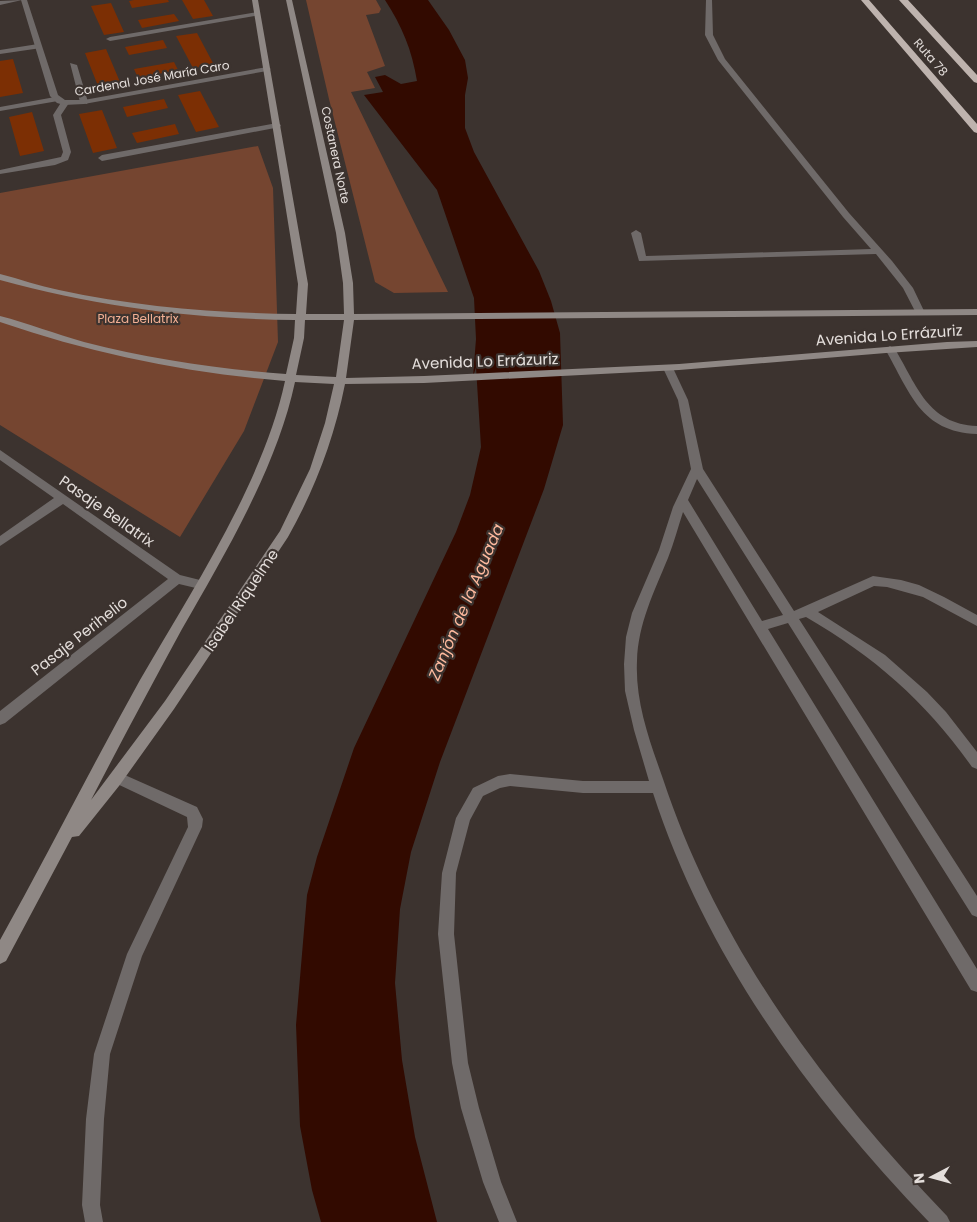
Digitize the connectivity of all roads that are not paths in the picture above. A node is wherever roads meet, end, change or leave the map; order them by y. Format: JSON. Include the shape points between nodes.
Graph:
{"nodes":[{"id":1,"x":19,"y":0,"type":"edge"},
{"id":2,"x":24,"y":0,"type":"edge"},
{"id":3,"x":255,"y":0,"type":"edge"},
{"id":4,"x":289,"y":0,"type":"edge"},
{"id":5,"x":709,"y":0,"type":"edge"},
{"id":6,"x":865,"y":0,"type":"edge"},
{"id":7,"x":903,"y":0,"type":"edge"},
{"id":8,"x":0,"y":3,"type":"edge"},
{"id":9,"x":258,"y":14,"type":"junction"},
{"id":10,"x":110,"y":39,"type":"dead end"},
{"id":11,"x":38,"y":46,"type":"junction"},
{"id":12,"x":0,"y":52,"type":"edge"},
{"id":13,"x":73,"y":65,"type":"dead end"},
{"id":14,"x":267,"y":69,"type":"junction"},
{"id":15,"x":977,"y":80,"type":"edge"},
{"id":16,"x":55,"y":99,"type":"junction"},
{"id":17,"x":84,"y":102,"type":"junction"},
{"id":18,"x":65,"y":103,"type":"junction"},
{"id":19,"x":0,"y":109,"type":"edge"},
{"id":20,"x":277,"y":125,"type":"junction"},
{"id":21,"x":977,"y":130,"type":"edge"},
{"id":22,"x":102,"y":158,"type":"dead end"},
{"id":23,"x":2,"y":172,"type":"dead end"},
{"id":24,"x":636,"y":232,"type":"dead end"},
{"id":25,"x":879,"y":252,"type":"junction"},
{"id":26,"x":0,"y":277,"type":"edge"},
{"id":27,"x":977,"y":312,"type":"edge"},
{"id":28,"x":920,"y":313,"type":"junction"},
{"id":29,"x":302,"y":316,"type":"junction"},
{"id":30,"x":350,"y":316,"type":"junction"},
{"id":31,"x":0,"y":319,"type":"edge"},
{"id":32,"x":977,"y":344,"type":"edge"},
{"id":33,"x":890,"y":349,"type":"junction"},
{"id":34,"x":668,"y":368,"type":"junction"},
{"id":35,"x":290,"y":378,"type":"junction"},
{"id":36,"x":341,"y":381,"type":"junction"},
{"id":37,"x":977,"y":430,"type":"edge"},
{"id":38,"x":0,"y":454,"type":"edge"},
{"id":39,"x":697,"y":469,"type":"junction"},
{"id":40,"x":63,"y":498,"type":"junction"},
{"id":41,"x":682,"y":500,"type":"junction"},
{"id":42,"x":0,"y":542,"type":"edge"},
{"id":43,"x":177,"y":579,"type":"junction"},
{"id":44,"x":200,"y":584,"type":"junction"},
{"id":45,"x":807,"y":612,"type":"junction"},
{"id":46,"x":792,"y":617,"type":"junction"},
{"id":47,"x":977,"y":621,"type":"edge"},
{"id":48,"x":760,"y":627,"type":"junction"},
{"id":49,"x":0,"y":719,"type":"edge"},
{"id":50,"x":977,"y":763,"type":"edge"},
{"id":51,"x":118,"y":778,"type":"junction"},
{"id":52,"x":656,"y":787,"type":"junction"},
{"id":53,"x":59,"y":848,"type":"junction"},
{"id":54,"x":977,"y":910,"type":"edge"},
{"id":55,"x":0,"y":956,"type":"edge"},
{"id":56,"x":977,"y":984,"type":"edge"},
{"id":57,"x":94,"y":1222,"type":"edge"},
{"id":58,"x":508,"y":1222,"type":"edge"},
{"id":59,"x":940,"y":1222,"type":"edge"}],
"edges":[{"from":1,"to":8,"type":"street"},
{"from":2,"to":11,"type":"street","name":"Cardenal José María Caro"},
{"from":3,"to":9,"type":"street"},
{"from":4,"to":30,"type":"street","name":"Costanera Norte","via":[[338,224]]},
{"from":5,"to":25,"type":"street","via":[[710,35],[722,60]]},
{"from":6,"to":21,"type":"highway","name":"Ruta 78"},
{"from":7,"to":15,"type":"highway","name":"Ruta 78"},
{"from":9,"to":10,"type":"street"},
{"from":9,"to":14,"type":"street"},
{"from":11,"to":12,"type":"street"},
{"from":11,"to":16,"type":"street","name":"Cardenal José María Caro"},
{"from":13,"to":17,"type":"street"},
{"from":14,"to":17,"type":"street","name":"Cardenal José María Caro"},
{"from":14,"to":20,"type":"street"},
{"from":16,"to":18,"type":"street","name":"Cardenal José María Caro"},
{"from":16,"to":19,"type":"street"},
{"from":17,"to":18,"type":"street","name":"Cardenal José María Caro"},
{"from":18,"to":23,"type":"street","via":[[57,115],[67,152],[65,158]]},
{"from":20,"to":22,"type":"street"},
{"from":20,"to":29,"type":"street","via":[[303,284]]},
{"from":24,"to":25,"type":"street","via":[[642,259]]},
{"from":25,"to":28,"type":"street","via":[[908,288]]},
{"from":26,"to":29,"type":"street","name":"Avenida Lo Errázuriz","via":[[54,293],[132,306],[222,314]]},
{"from":27,"to":28,"type":"street","name":"Avenida Lo Errázuriz"},
{"from":28,"to":30,"type":"street","name":"Avenida Lo Errázuriz"},
{"from":29,"to":30,"type":"street","name":"Avenida Lo Errázuriz"},
{"from":29,"to":35,"type":"street","name":"Isabel Riquelme"},
{"from":30,"to":36,"type":"street","name":"Isabel Riquelme"},
{"from":31,"to":35,"type":"street","name":"Avenida Lo Errázuriz","via":[[138,358]]},
{"from":32,"to":33,"type":"street","name":"Avenida Lo Errázuriz"},
{"from":33,"to":34,"type":"street","name":"Avenida Lo Errázuriz"},
{"from":33,"to":37,"type":"street","via":[[931,415],[954,428]]},
{"from":34,"to":36,"type":"street","name":"Avenida Lo Errázuriz"},
{"from":34,"to":39,"type":"street","via":[[683,400]]},
{"from":35,"to":36,"type":"street","name":"Avenida Lo Errázuriz"},
{"from":35,"to":44,"type":"street","name":"Isabel Riquelme","via":[[282,410],[256,478],[232,530]]},
{"from":36,"to":51,"type":"street","name":"Isabel Riquelme","via":[[322,453],[285,532],[177,696]]},
{"from":38,"to":40,"type":"street","name":"Pasaje Bellatrix"},
{"from":39,"to":41,"type":"street"},
{"from":39,"to":46,"type":"street"},
{"from":40,"to":42,"type":"street"},
{"from":40,"to":43,"type":"street","name":"Pasaje Bellatrix"},
{"from":41,"to":48,"type":"street"},
{"from":41,"to":52,"type":"street","via":[[642,601],[631,650],[633,701]]},
{"from":43,"to":44,"type":"street","name":"Pasaje Bellatrix"},
{"from":43,"to":49,"type":"street","name":"Pasaje Perihelio"},
{"from":44,"to":53,"type":"street","name":"Isabel Riquelme"},
{"from":45,"to":46,"type":"street"},
{"from":45,"to":47,"type":"street","via":[[873,582],[884,581],[910,587]]},
{"from":45,"to":50,"type":"street","via":[[857,641],[891,666],[922,694]]},
{"from":46,"to":48,"type":"street"},
{"from":46,"to":54,"type":"street"},
{"from":48,"to":56,"type":"street"},
{"from":51,"to":53,"type":"street","name":"Isabel Riquelme"},
{"from":51,"to":57,"type":"street","via":[[192,812],[196,819],[135,954],[102,1054],[91,1204]]},
{"from":52,"to":58,"type":"street","via":[[583,787],[510,780],[478,792],[463,818],[450,873],[446,934],[460,1063],[489,1172]]},
{"from":52,"to":59,"type":"street","via":[[680,850],[707,906],[774,1019],[876,1153]]},
{"from":53,"to":55,"type":"street","name":"Isabel Riquelme"}]}
